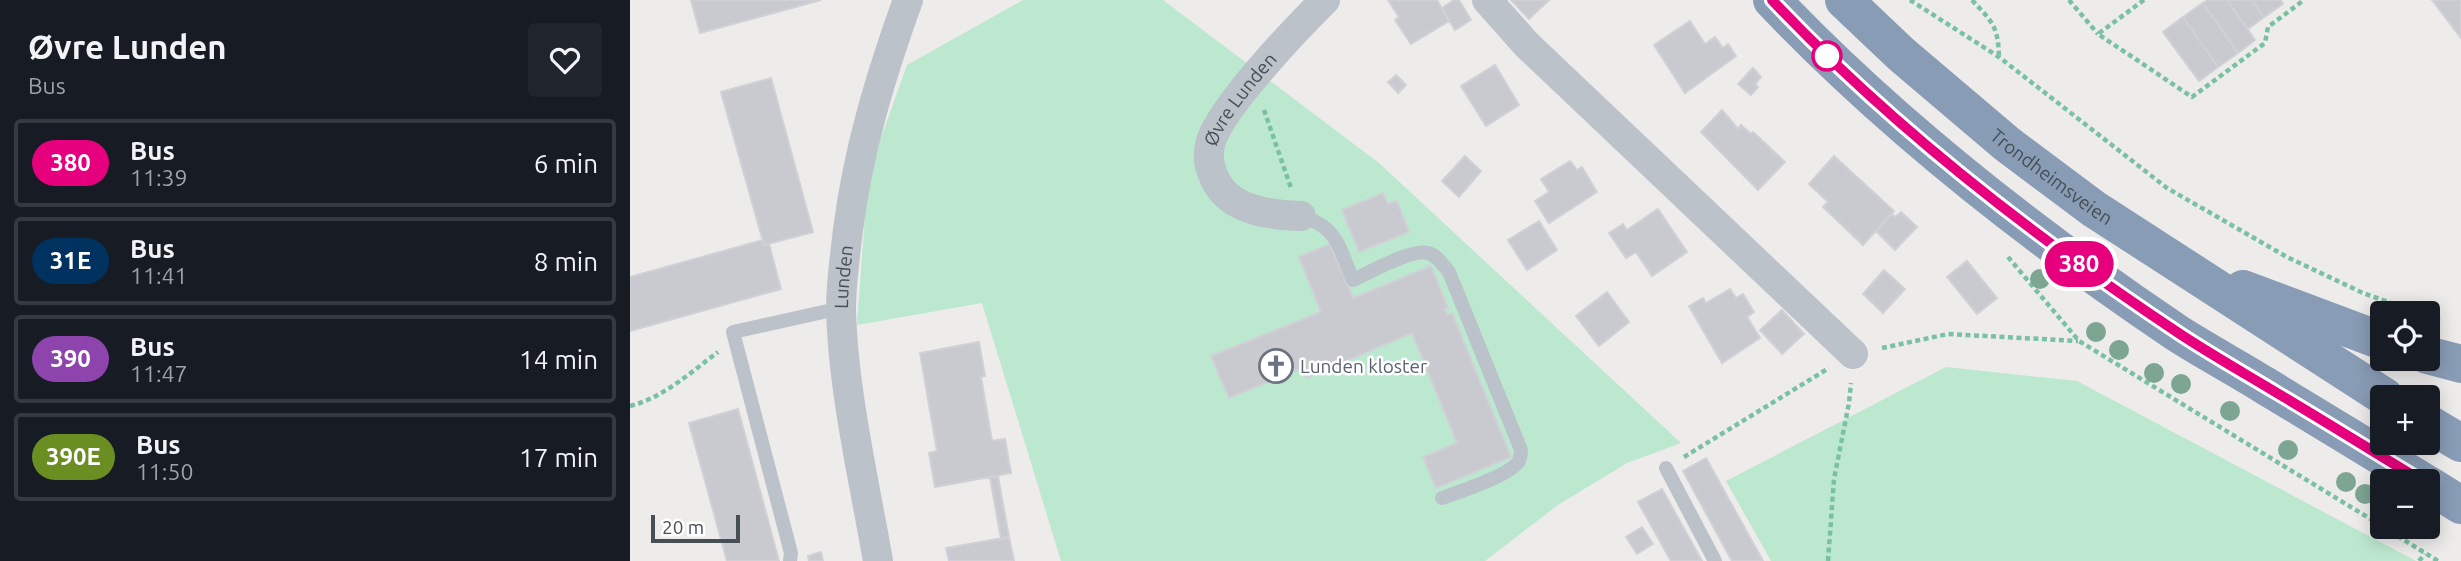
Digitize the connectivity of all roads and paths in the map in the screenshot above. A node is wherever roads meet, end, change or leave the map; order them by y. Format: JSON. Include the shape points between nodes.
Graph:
{"nodes":[{"id":1,"x":908,"y":0,"type":"edge"},
{"id":2,"x":1325,"y":0,"type":"edge"},
{"id":3,"x":1487,"y":0,"type":"edge"},
{"id":4,"x":1772,"y":0,"type":"edge"},
{"id":5,"x":1844,"y":0,"type":"edge"},
{"id":6,"x":1910,"y":0,"type":"edge"},
{"id":7,"x":1972,"y":0,"type":"edge"},
{"id":8,"x":2069,"y":0,"type":"edge"},
{"id":9,"x":2144,"y":0,"type":"edge"},
{"id":10,"x":2304,"y":0,"type":"edge"},
{"id":11,"x":2098,"y":34,"type":"junction"},
{"id":12,"x":1999,"y":57,"type":"junction"},
{"id":13,"x":1253,"y":80,"type":"junction"},
{"id":14,"x":2037,"y":87,"type":"junction"},
{"id":15,"x":2034,"y":93,"type":"dead end"},
{"id":16,"x":1301,"y":216,"type":"junction"},
{"id":17,"x":2007,"y":256,"type":"dead end"},
{"id":18,"x":2179,"y":265,"type":"junction"},
{"id":19,"x":2386,"y":301,"type":"edge"},
{"id":20,"x":841,"y":308,"type":"junction"},
{"id":21,"x":2370,"y":337,"type":"edge"},
{"id":22,"x":735,"y":339,"type":"junction"},
{"id":23,"x":2079,"y":341,"type":"junction"},
{"id":24,"x":1853,"y":354,"type":"junction"},
{"id":25,"x":2440,"y":358,"type":"edge"},
{"id":26,"x":2461,"y":364,"type":"edge"},
{"id":27,"x":2370,"y":387,"type":"edge"},
{"id":28,"x":630,"y":406,"type":"edge"},
{"id":29,"x":2440,"y":431,"type":"edge"},
{"id":30,"x":2461,"y":443,"type":"edge"},
{"id":31,"x":1666,"y":468,"type":"joint"},
{"id":32,"x":2403,"y":469,"type":"edge"},
{"id":33,"x":2440,"y":492,"type":"edge"},
{"id":34,"x":1442,"y":498,"type":"dead end"},
{"id":35,"x":2461,"y":505,"type":"edge"},
{"id":36,"x":2370,"y":519,"type":"edge"},
{"id":37,"x":2402,"y":539,"type":"edge"},
{"id":38,"x":2425,"y":554,"type":"junction"},
{"id":39,"x":790,"y":561,"type":"edge"},
{"id":40,"x":878,"y":561,"type":"edge"},
{"id":41,"x":1716,"y":561,"type":"edge"},
{"id":42,"x":1828,"y":561,"type":"edge"},
{"id":43,"x":2419,"y":561,"type":"edge"},
{"id":44,"x":2438,"y":561,"type":"edge"}],
"edges":[{"from":1,"to":20,"type":"street","name":"Lunden","via":[[864,136],[850,212]]},
{"from":2,"to":13,"type":"street","name":"Øvre Lunden"},
{"from":3,"to":24,"type":"street","via":[[1527,45]]},
{"from":4,"to":32,"type":"highway","via":[[1867,92],[2073,260],[2179,334]]},
{"from":5,"to":18,"type":"highway","name":"Trondheimsveien","via":[[2007,144]]},
{"from":6,"to":12,"type":"path"},
{"from":7,"to":12,"type":"path","via":[[1994,23]]},
{"from":8,"to":11,"type":"path"},
{"from":9,"to":11,"type":"path"},
{"from":10,"to":11,"type":"path","via":[[2268,27],[2265,43],[2192,97]]},
{"from":12,"to":14,"type":"path"},
{"from":13,"to":16,"type":"path"},
{"from":13,"to":16,"type":"street","name":"Øvre Lunden","via":[[1211,142],[1208,156],[1214,180],[1241,205],[1274,215]]},
{"from":14,"to":15,"type":"path"},
{"from":14,"to":19,"type":"path","via":[[2167,188],[2287,257]]},
{"from":16,"to":34,"type":"lane","name":"Øvre Lunden","via":[[1327,227],[1353,280],[1422,252],[1437,257],[1449,272],[1521,456],[1504,472]]},
{"from":17,"to":23,"type":"path"},
{"from":18,"to":21,"type":"highway"},
{"from":18,"to":27,"type":"highway","name":"Trondheimsveien"},
{"from":20,"to":22,"type":"lane","via":[[733,332]]},
{"from":20,"to":40,"type":"street","name":"Lunden","via":[[847,376]]},
{"from":22,"to":28,"type":"path","via":[[653,398]]},
{"from":22,"to":39,"type":"lane"},
{"from":23,"to":24,"type":"path","via":[[1948,334]]},
{"from":23,"to":36,"type":"path"},
{"from":24,"to":31,"type":"path"},
{"from":24,"to":42,"type":"path"},
{"from":25,"to":26,"type":"highway"},
{"from":29,"to":30,"type":"highway"},
{"from":31,"to":41,"type":"lane"},
{"from":33,"to":35,"type":"highway"},
{"from":37,"to":38,"type":"path"},
{"from":38,"to":43,"type":"path"},
{"from":38,"to":44,"type":"path"}]}
